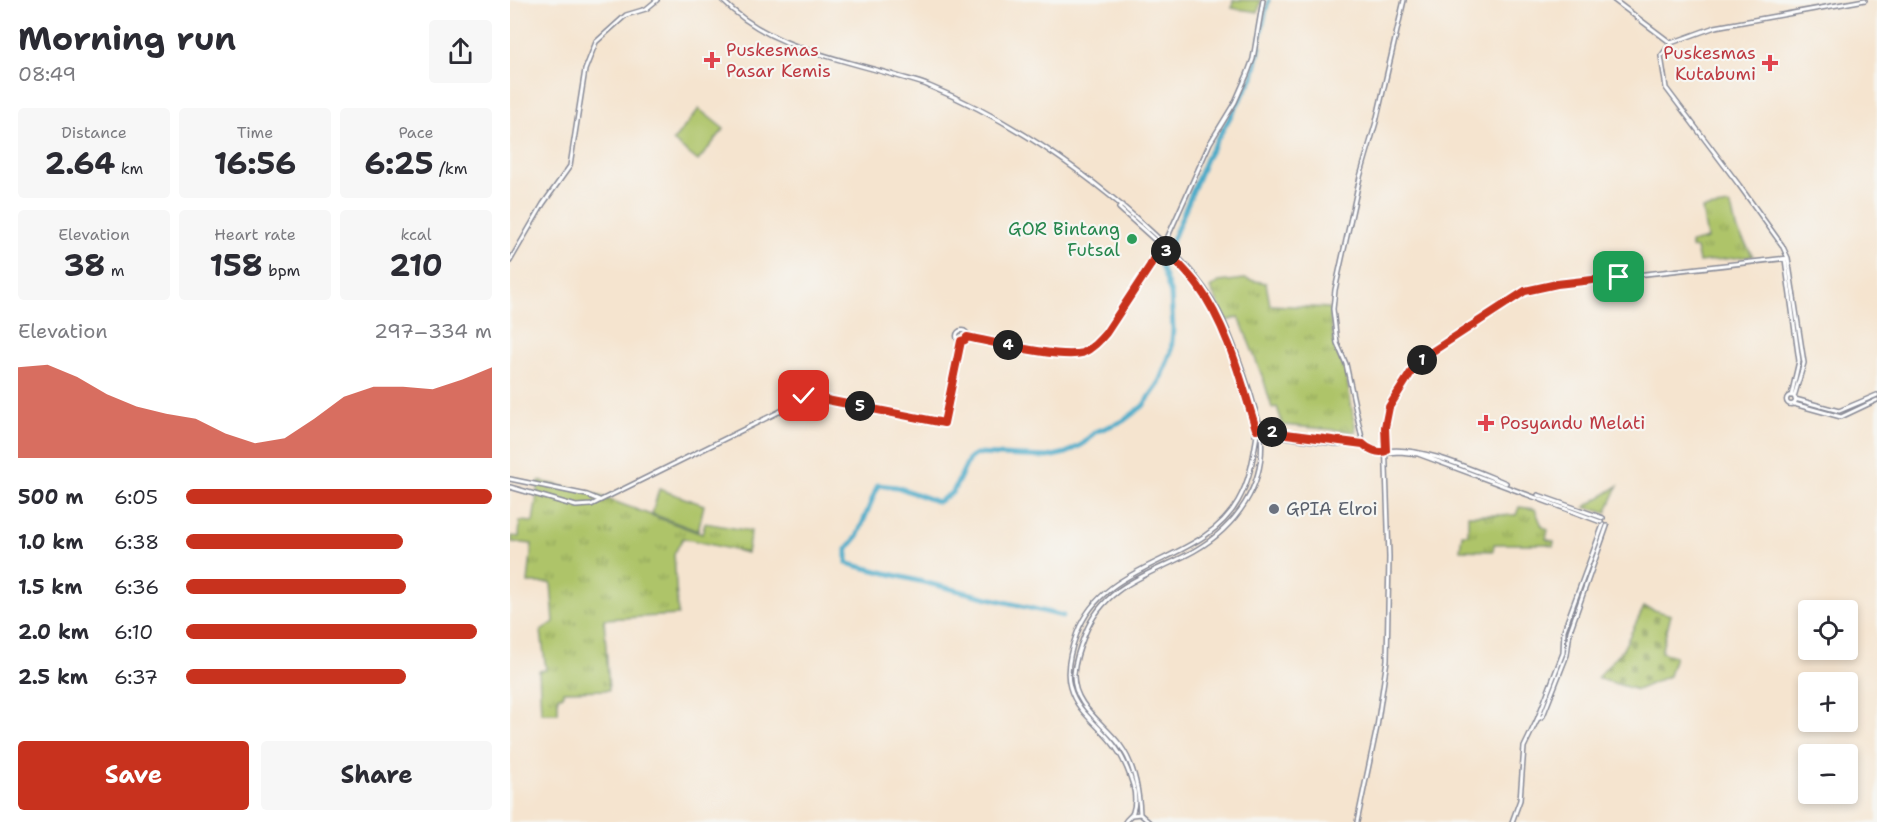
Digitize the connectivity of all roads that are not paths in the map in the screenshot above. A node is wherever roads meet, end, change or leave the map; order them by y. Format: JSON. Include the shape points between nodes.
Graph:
{"nodes":[{"id":1,"x":657,"y":0,"type":"edge"},
{"id":2,"x":722,"y":0,"type":"edge"},
{"id":3,"x":1263,"y":0,"type":"edge"},
{"id":4,"x":1404,"y":0,"type":"edge"},
{"id":5,"x":1614,"y":0,"type":"edge"},
{"id":6,"x":1865,"y":0,"type":"edge"},
{"id":7,"x":1671,"y":43,"type":"junction"},
{"id":8,"x":1121,"y":207,"type":"junction"},
{"id":9,"x":1165,"y":243,"type":"junction"},
{"id":10,"x":1160,"y":245,"type":"junction"},
{"id":11,"x":1786,"y":256,"type":"junction"},
{"id":12,"x":510,"y":261,"type":"edge"},
{"id":13,"x":1203,"y":284,"type":"junction"},
{"id":14,"x":1198,"y":287,"type":"junction"},
{"id":15,"x":967,"y":337,"type":"junction"},
{"id":16,"x":961,"y":341,"type":"junction"},
{"id":17,"x":1240,"y":370,"type":"junction"},
{"id":18,"x":1877,"y":395,"type":"edge"},
{"id":19,"x":1793,"y":397,"type":"junction"},
{"id":20,"x":816,"y":398,"type":"junction"},
{"id":21,"x":805,"y":399,"type":"junction"},
{"id":22,"x":1877,"y":400,"type":"edge"},
{"id":23,"x":1794,"y":404,"type":"junction"},
{"id":24,"x":1256,"y":429,"type":"junction"},
{"id":25,"x":1261,"y":433,"type":"junction"},
{"id":26,"x":1363,"y":444,"type":"junction"},
{"id":27,"x":1384,"y":452,"type":"junction"},
{"id":28,"x":510,"y":479,"type":"edge"},
{"id":29,"x":510,"y":487,"type":"edge"},
{"id":30,"x":599,"y":500,"type":"junction"},
{"id":31,"x":1604,"y":523,"type":"junction"},
{"id":32,"x":1582,"y":580,"type":"junction"},
{"id":33,"x":1587,"y":582,"type":"junction"},
{"id":34,"x":1564,"y":630,"type":"junction"},
{"id":35,"x":1570,"y":631,"type":"junction"},
{"id":36,"x":1556,"y":678,"type":"junction"},
{"id":37,"x":1546,"y":695,"type":"junction"},
{"id":38,"x":1551,"y":697,"type":"junction"},
{"id":39,"x":1537,"y":720,"type":"junction"},
{"id":40,"x":1140,"y":814,"type":"junction"},
{"id":41,"x":1132,"y":815,"type":"junction"},
{"id":42,"x":1125,"y":822,"type":"edge"},
{"id":43,"x":1149,"y":822,"type":"edge"},
{"id":44,"x":1357,"y":822,"type":"edge"},
{"id":45,"x":1512,"y":822,"type":"edge"}],
"edges":[{"from":1,"to":12,"type":"street","via":[[646,9],[626,15],[596,42],[585,70],[570,167]]},
{"from":2,"to":8,"type":"street","via":[[735,14],[794,47],[929,86],[958,99],[1046,149]]},
{"from":3,"to":9,"type":"street","via":[[1248,75],[1210,143]]},
{"from":4,"to":26,"type":"street","via":[[1333,302],[1337,343],[1346,364]]},
{"from":5,"to":7,"type":"street"},
{"from":6,"to":7,"type":"street","via":[[1715,27]]},
{"from":7,"to":11,"type":"street","via":[[1661,56],[1666,88],[1782,245]]},
{"from":8,"to":9,"type":"street"},
{"from":8,"to":10,"type":"street"},
{"from":9,"to":13,"type":"street"},
{"from":10,"to":14,"type":"street"},
{"from":10,"to":15,"type":"street","via":[[1106,333],[1084,352],[1064,355]]},
{"from":11,"to":19,"type":"street","via":[[1804,363]]},
{"from":11,"to":27,"type":"street","via":[[1525,291],[1415,366],[1389,407]]},
{"from":13,"to":14,"type":"street"},
{"from":13,"to":17,"type":"street","via":[[1231,338]]},
{"from":14,"to":17,"type":"street"},
{"from":15,"to":16,"type":"street"},
{"from":15,"to":16,"type":"street","via":[[964,330],[958,331],[956,336]]},
{"from":16,"to":20,"type":"street","via":[[944,423]]},
{"from":17,"to":24,"type":"street"},
{"from":17,"to":25,"type":"street"},
{"from":18,"to":19,"type":"street","via":[[1839,411]]},
{"from":19,"to":23,"type":"street"},
{"from":19,"to":23,"type":"street","via":[[1787,398],[1787,402]]},
{"from":20,"to":21,"type":"street","via":[[809,402]]},
{"from":20,"to":21,"type":"street","via":[[815,390],[810,388],[805,391]]},
{"from":21,"to":30,"type":"street"},
{"from":22,"to":23,"type":"street","via":[[1841,417]]},
{"from":24,"to":25,"type":"street"},
{"from":24,"to":25,"type":"street","via":[[1255,433]]},
{"from":25,"to":26,"type":"street"},
{"from":25,"to":40,"type":"street","via":[[1258,476],[1239,515],[1196,550],[1117,591],[1093,615],[1082,640],[1075,668],[1076,687],[1089,711],[1130,761],[1139,792]]},
{"from":25,"to":41,"type":"street","via":[[1248,482],[1226,518],[1203,538],[1127,576],[1105,592],[1086,613],[1076,635],[1069,666],[1070,687],[1082,711],[1124,760],[1134,790]]},
{"from":26,"to":27,"type":"street"},
{"from":27,"to":31,"type":"street","via":[[1418,454]]},
{"from":27,"to":44,"type":"street","via":[[1389,557],[1387,660]]},
{"from":28,"to":30,"type":"street"},
{"from":29,"to":30,"type":"street","via":[[576,506],[585,507]]},
{"from":31,"to":32,"type":"street"},
{"from":31,"to":33,"type":"street"},
{"from":32,"to":33,"type":"street"},
{"from":32,"to":34,"type":"street"},
{"from":33,"to":35,"type":"street"},
{"from":34,"to":35,"type":"street"},
{"from":34,"to":36,"type":"street","via":[[1564,651]]},
{"from":35,"to":36,"type":"street","via":[[1569,648]]},
{"from":36,"to":37,"type":"street"},
{"from":36,"to":38,"type":"street"},
{"from":37,"to":38,"type":"street"},
{"from":37,"to":39,"type":"street"},
{"from":38,"to":39,"type":"street","via":[[1543,716]]},
{"from":39,"to":45,"type":"street","via":[[1524,747],[1520,800]]},
{"from":40,"to":41,"type":"street"},
{"from":40,"to":43,"type":"street"},
{"from":41,"to":42,"type":"street"}]}
